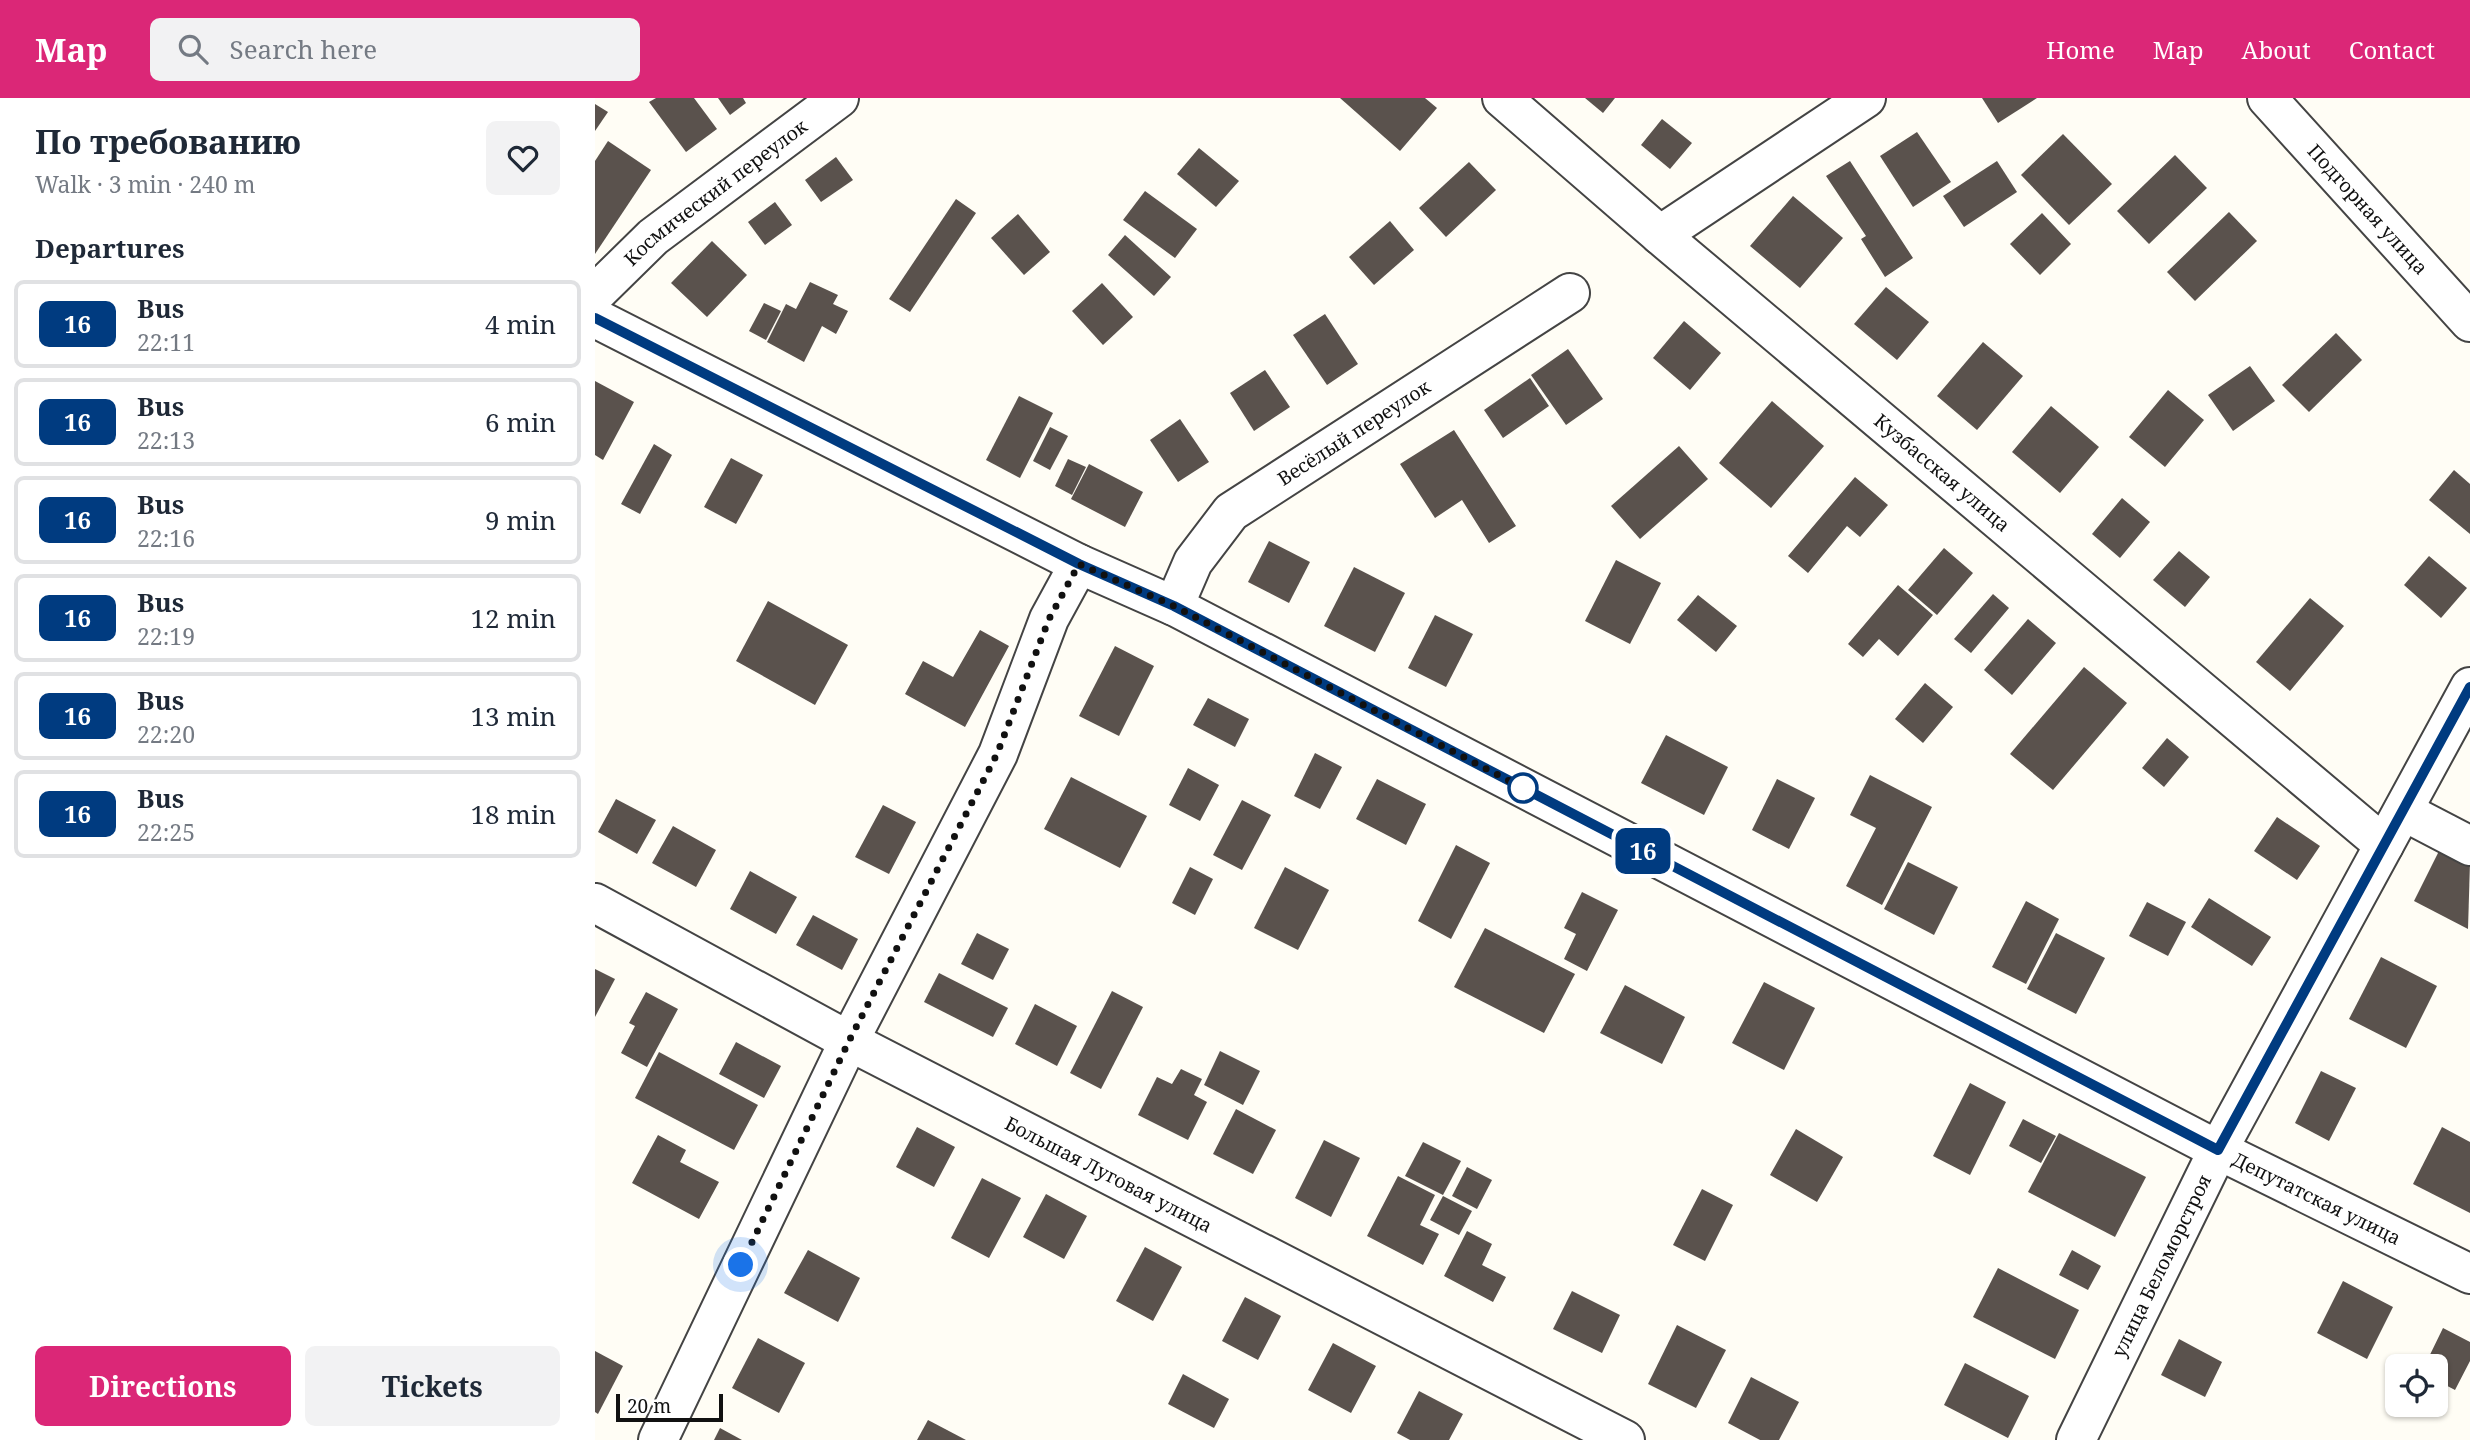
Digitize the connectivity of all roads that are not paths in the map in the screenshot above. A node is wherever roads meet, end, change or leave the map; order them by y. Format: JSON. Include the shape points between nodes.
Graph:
{"nodes":[{"id":1,"x":839,"y":98,"type":"edge"},
{"id":2,"x":1502,"y":98,"type":"edge"},
{"id":3,"x":1866,"y":98,"type":"edge"},
{"id":4,"x":2267,"y":98,"type":"edge"},
{"id":5,"x":1660,"y":234,"type":"junction"},
{"id":6,"x":1570,"y":293,"type":"dead end"},
{"id":7,"x":595,"y":294,"type":"edge"},
{"id":8,"x":595,"y":318,"type":"edge"},
{"id":9,"x":2470,"y":322,"type":"edge"},
{"id":10,"x":1079,"y":564,"type":"junction"},
{"id":11,"x":1174,"y":606,"type":"junction"},
{"id":12,"x":2470,"y":687,"type":"edge"},
{"id":13,"x":2403,"y":811,"type":"junction"},
{"id":14,"x":2384,"y":845,"type":"junction"},
{"id":15,"x":2470,"y":846,"type":"edge"},
{"id":16,"x":595,"y":902,"type":"edge"},
{"id":17,"x":849,"y":1041,"type":"junction"},
{"id":18,"x":2218,"y":1150,"type":"junction"},
{"id":19,"x":2470,"y":1274,"type":"edge"},
{"id":20,"x":658,"y":1440,"type":"edge"},
{"id":21,"x":1625,"y":1440,"type":"edge"},
{"id":22,"x":2076,"y":1440,"type":"edge"}],
"edges":[{"from":1,"to":7,"type":"street","name":"Космический переулок","via":[[653,237]]},
{"from":2,"to":5,"type":"street","name":"Кузбасская улица"},
{"from":3,"to":5,"type":"street"},
{"from":4,"to":9,"type":"street","name":"Подгорная улица"},
{"from":5,"to":14,"type":"street","name":"Кузбасская улица"},
{"from":6,"to":11,"type":"street","name":"Весёлый переулок","via":[[1231,512],[1193,562]]},
{"from":8,"to":10,"type":"street","name":"Депутатская улица"},
{"from":10,"to":11,"type":"street","name":"Депутатская улица"},
{"from":10,"to":17,"type":"street","via":[[1049,619],[997,754]]},
{"from":11,"to":18,"type":"street","name":"Депутатская улица"},
{"from":12,"to":13,"type":"street","name":"улица Беломорстроя"},
{"from":13,"to":14,"type":"street","name":"улица Беломорстроя"},
{"from":13,"to":15,"type":"street"},
{"from":14,"to":18,"type":"street","name":"улица Беломорстроя"},
{"from":16,"to":17,"type":"street","name":"Большая Луговая улица"},
{"from":17,"to":20,"type":"street"},
{"from":17,"to":21,"type":"street","name":"Большая Луговая улица"},
{"from":18,"to":19,"type":"street","name":"Депутатская улица"},
{"from":18,"to":22,"type":"street","name":"улица Беломорстроя"}]}
